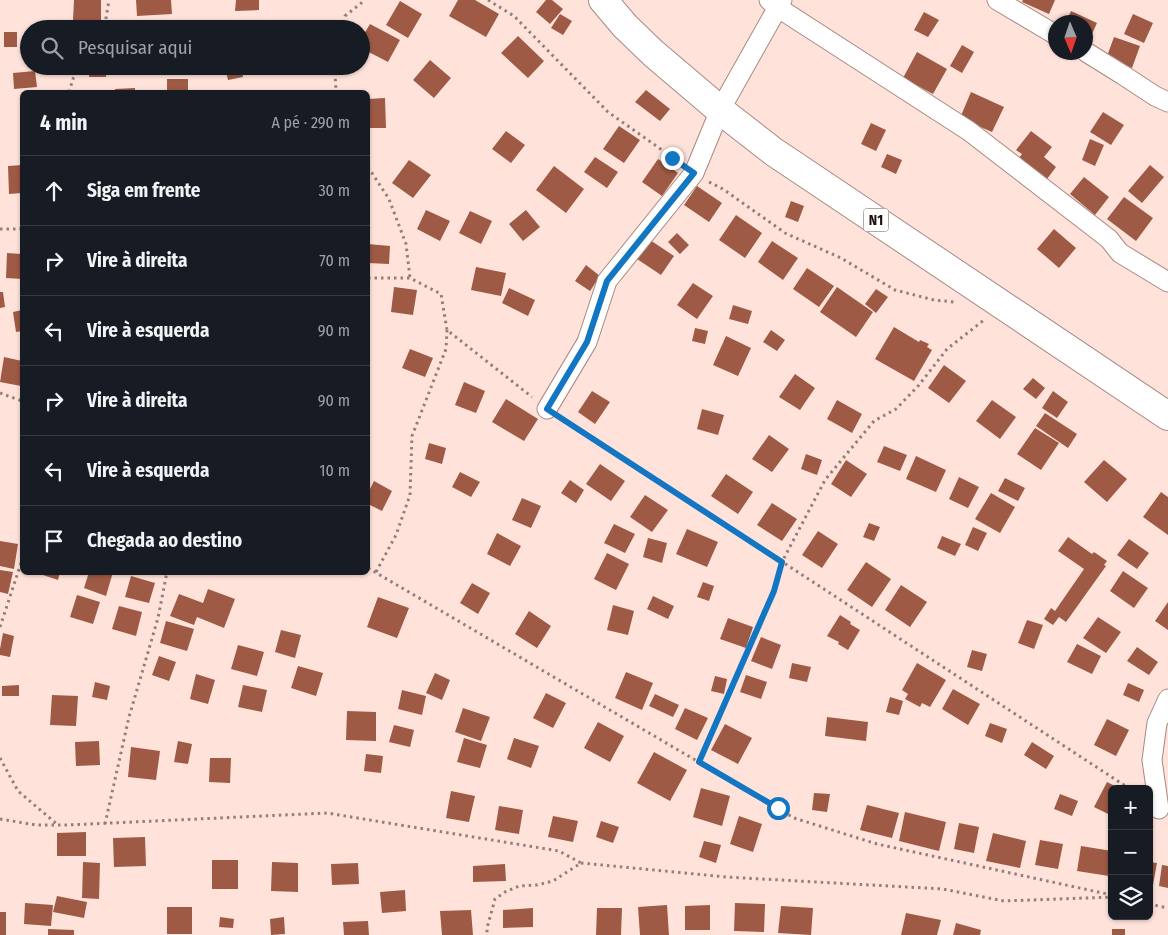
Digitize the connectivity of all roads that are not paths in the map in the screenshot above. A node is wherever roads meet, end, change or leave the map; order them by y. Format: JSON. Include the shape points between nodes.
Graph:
{"nodes":[{"id":1,"x":603,"y":0,"type":"edge"},
{"id":2,"x":997,"y":0,"type":"edge"},
{"id":3,"x":776,"y":2,"type":"edge"},
{"id":4,"x":1048,"y":30,"type":"edge"},
{"id":5,"x":1093,"y":56,"type":"edge"},
{"id":6,"x":1168,"y":102,"type":"edge"},
{"id":7,"x":720,"y":110,"type":"junction"},
{"id":8,"x":1168,"y":282,"type":"edge"},
{"id":9,"x":547,"y":409,"type":"road end"},
{"id":10,"x":1168,"y":416,"type":"edge"},
{"id":11,"x":1168,"y":699,"type":"edge"},
{"id":12,"x":1159,"y":808,"type":"dead end"}],
"edges":[{"from":1,"to":7,"type":"highway","number":"N1","via":[[653,53]]},
{"from":2,"to":4,"type":"street"},
{"from":3,"to":7,"type":"street"},
{"from":3,"to":8,"type":"street","via":[[969,131],[1109,239],[1120,253]]},
{"from":5,"to":6,"type":"street"},
{"from":7,"to":9,"type":"street","via":[[694,173],[607,281],[587,342]]},
{"from":7,"to":10,"type":"highway","number":"N1","via":[[774,152]]},
{"from":11,"to":12,"type":"street","via":[[1157,723],[1152,760]]}]}
